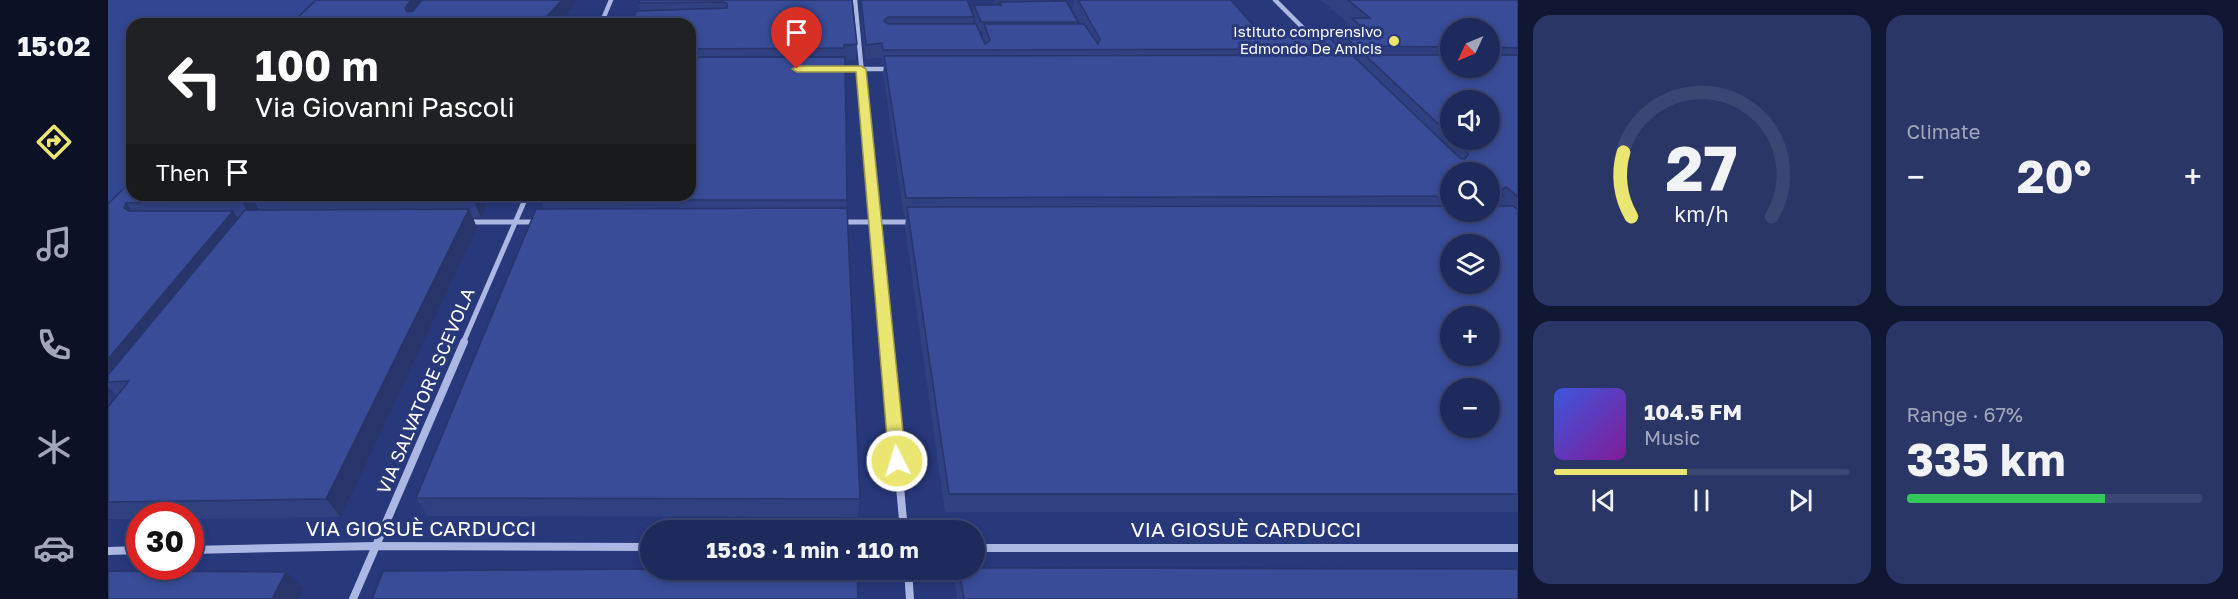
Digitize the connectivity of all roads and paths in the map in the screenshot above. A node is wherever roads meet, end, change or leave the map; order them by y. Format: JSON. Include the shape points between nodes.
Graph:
{"nodes":[{"id":1,"x":611,"y":0,"type":"edge"},
{"id":2,"x":855,"y":0,"type":"edge"},
{"id":3,"x":1275,"y":0,"type":"edge"},
{"id":4,"x":604,"y":18,"type":"edge"},
{"id":5,"x":1313,"y":38,"type":"edge"},
{"id":6,"x":827,"y":69,"type":"edge"},
{"id":7,"x":861,"y":69,"type":"junction"},
{"id":8,"x":895,"y":69,"type":"edge"},
{"id":9,"x":524,"y":201,"type":"edge"},
{"id":10,"x":461,"y":222,"type":"edge"},
{"id":11,"x":515,"y":222,"type":"junction"},
{"id":12,"x":539,"y":222,"type":"edge"},
{"id":13,"x":831,"y":222,"type":"edge"},
{"id":14,"x":875,"y":222,"type":"junction"},
{"id":15,"x":922,"y":222,"type":"edge"},
{"id":16,"x":903,"y":520,"type":"edge"},
{"id":17,"x":376,"y":546,"type":"junction"},
{"id":18,"x":640,"y":548,"type":"edge"},
{"id":19,"x":985,"y":548,"type":"edge"},
{"id":20,"x":1518,"y":548,"type":"edge"},
{"id":21,"x":126,"y":550,"type":"edge"},
{"id":22,"x":204,"y":550,"type":"edge"},
{"id":23,"x":108,"y":551,"type":"edge"},
{"id":24,"x":909,"y":580,"type":"edge"},
{"id":25,"x":353,"y":599,"type":"edge"},
{"id":26,"x":910,"y":599,"type":"edge"}],
"edges":[{"from":1,"to":4,"type":"street"},
{"from":2,"to":7,"type":"street"},
{"from":3,"to":5,"type":"street"},
{"from":6,"to":7,"type":"street"},
{"from":7,"to":8,"type":"street"},
{"from":7,"to":14,"type":"street"},
{"from":9,"to":11,"type":"street","name":"VIA SALVATORE SCEVOLA"},
{"from":10,"to":11,"type":"street"},
{"from":11,"to":12,"type":"street"},
{"from":11,"to":17,"type":"street","name":"VIA SALVATORE SCEVOLA"},
{"from":13,"to":14,"type":"street"},
{"from":14,"to":15,"type":"street"},
{"from":14,"to":16,"type":"street"},
{"from":17,"to":18,"type":"street","name":"VIA GIOSUÈ CARDUCCI"},
{"from":17,"to":22,"type":"street","name":"VIA GIOSUÈ CARDUCCI"},
{"from":17,"to":25,"type":"street","name":"VIA SALVATORE SCEVOLA"},
{"from":19,"to":20,"type":"street","name":"VIA GIOSUÈ CARDUCCI"},
{"from":21,"to":23,"type":"street"},
{"from":24,"to":26,"type":"street"}]}
